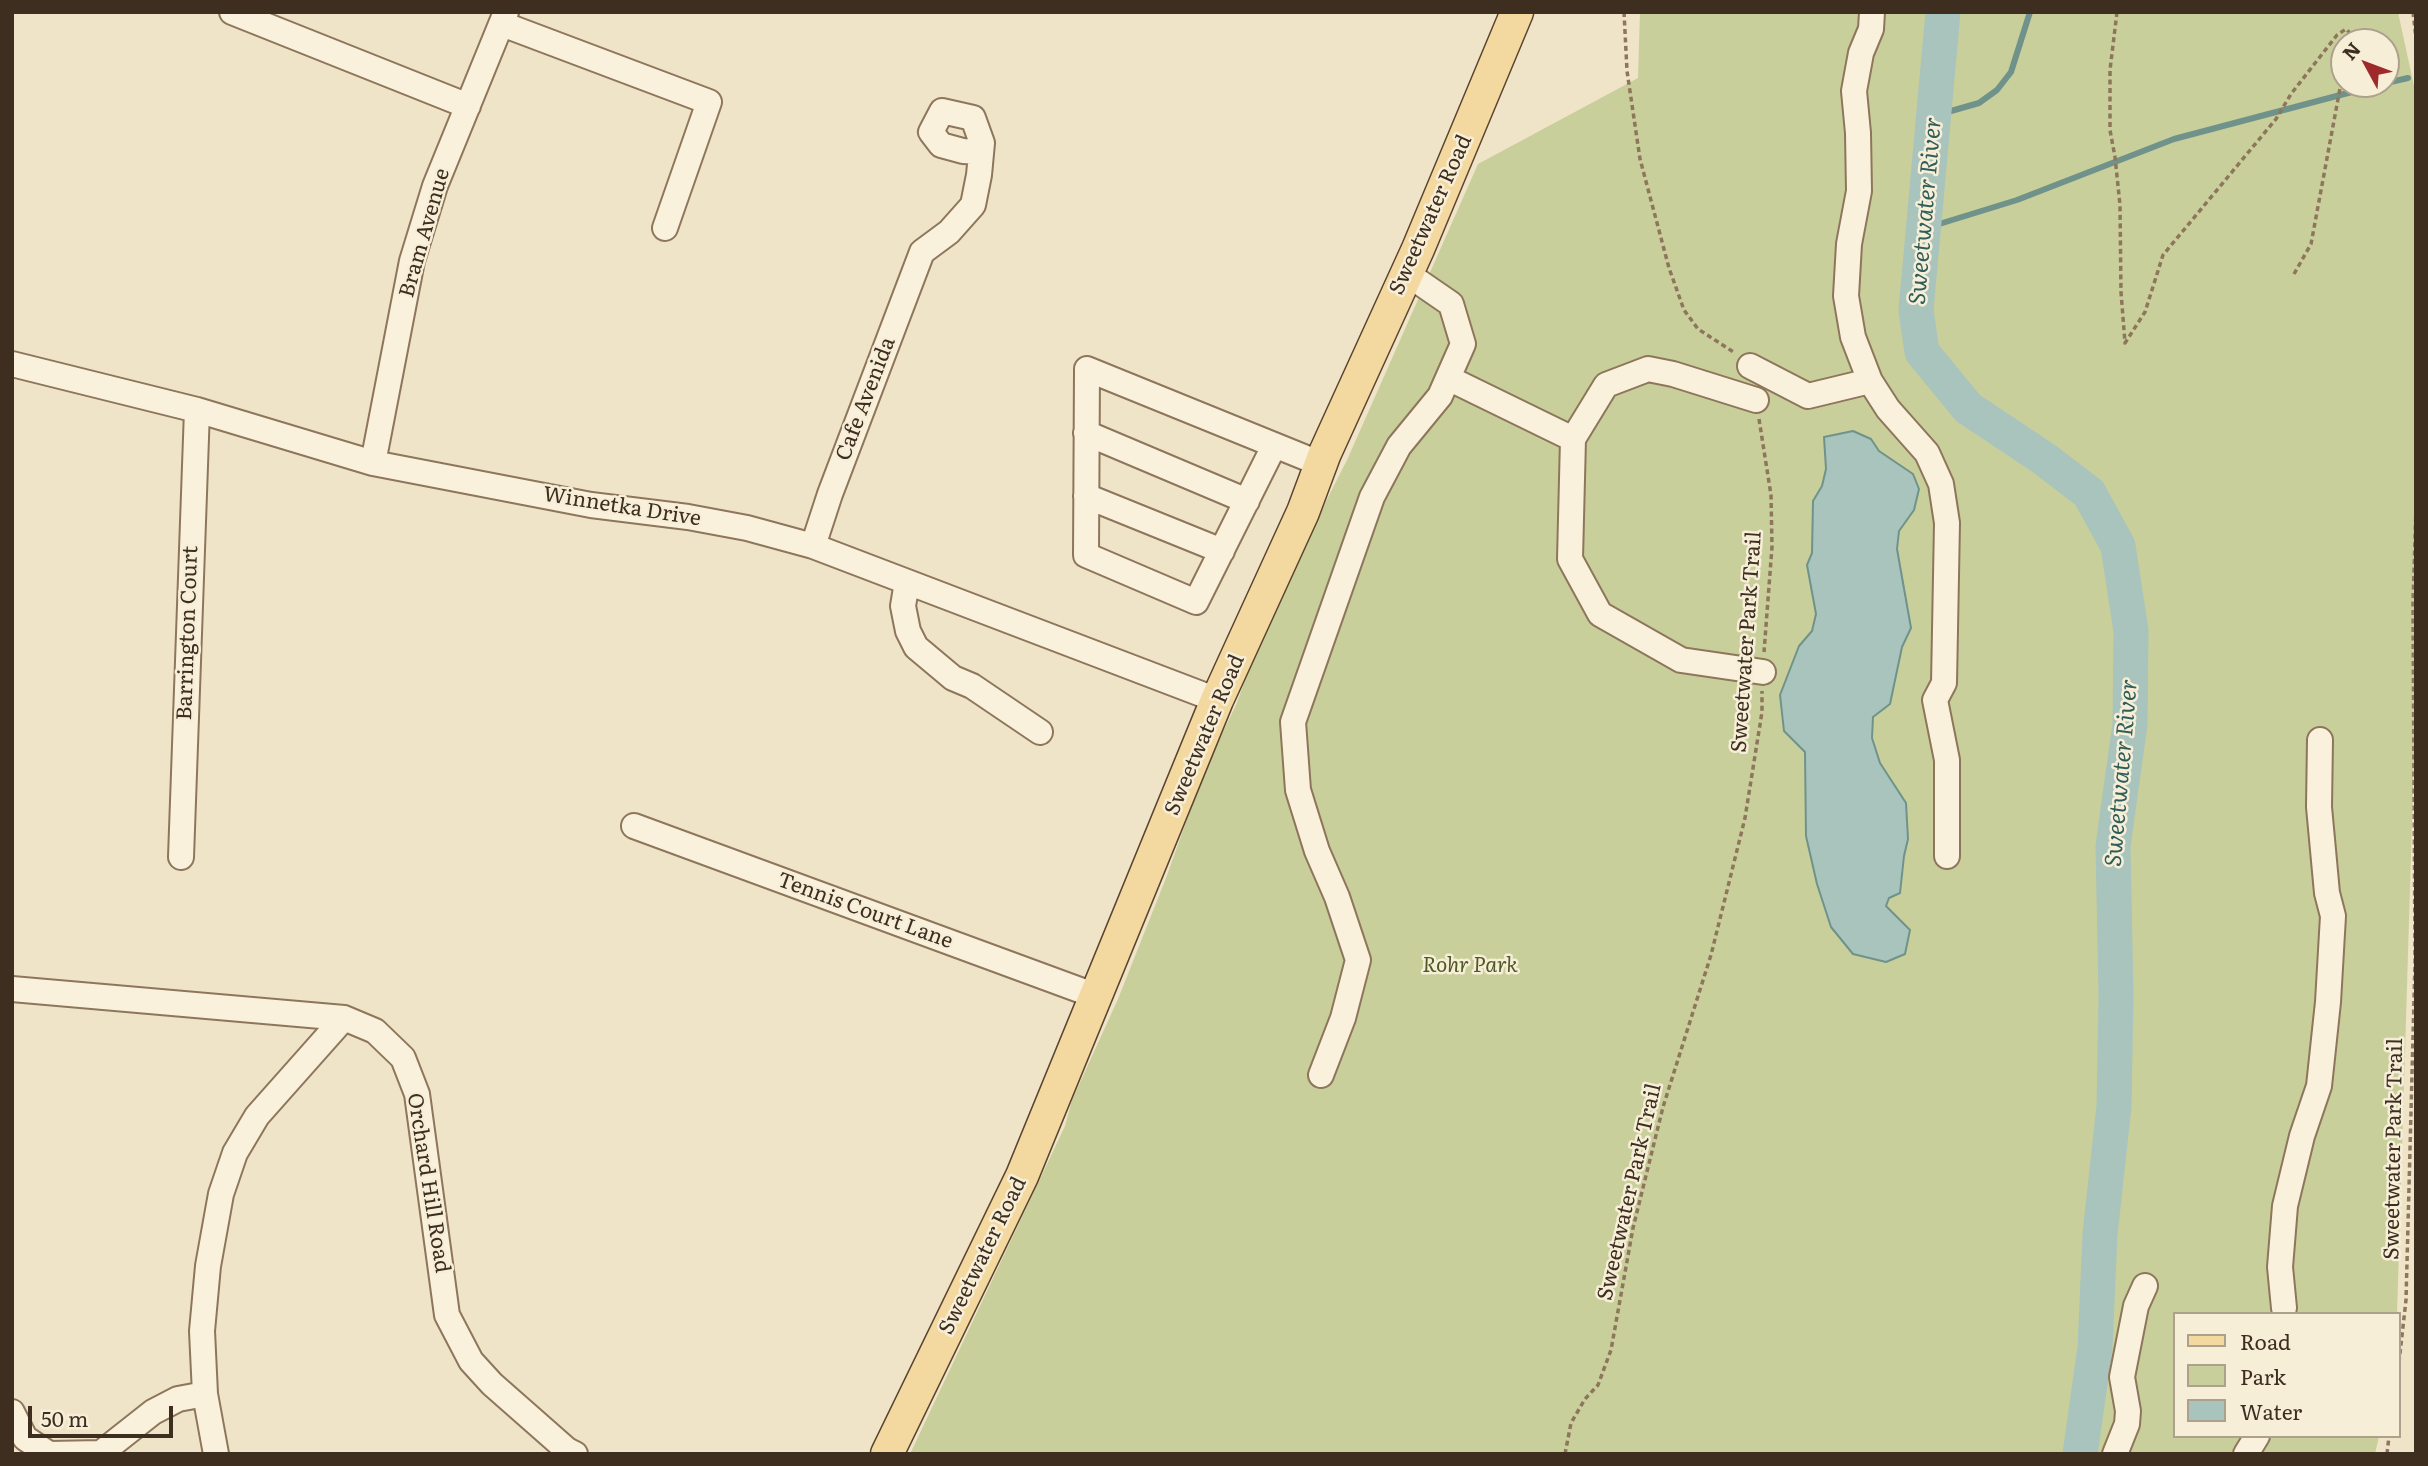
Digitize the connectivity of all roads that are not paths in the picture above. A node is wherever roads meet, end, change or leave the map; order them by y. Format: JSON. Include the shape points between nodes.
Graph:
{"nodes":[{"id":1,"x":232,"y":12,"type":"edge"},
{"id":2,"x":1517,"y":12,"type":"edge"},
{"id":3,"x":1872,"y":12,"type":"edge"},
{"id":4,"x":504,"y":18,"type":"edge"},
{"id":5,"x":468,"y":106,"type":"junction"},
{"id":6,"x":981,"y":152,"type":"dead end"},
{"id":7,"x":666,"y":228,"type":"dead end"},
{"id":8,"x":1406,"y":274,"type":"junction"},
{"id":9,"x":12,"y":364,"type":"edge"},
{"id":10,"x":1750,"y":366,"type":"road end"},
{"id":11,"x":1448,"y":378,"type":"junction"},
{"id":12,"x":1870,"y":381,"type":"junction"},
{"id":13,"x":1756,"y":400,"type":"road end"},
{"id":14,"x":197,"y":410,"type":"junction"},
{"id":15,"x":1086,"y":433,"type":"junction"},
{"id":16,"x":1573,"y":439,"type":"junction"},
{"id":17,"x":1274,"y":446,"type":"junction"},
{"id":18,"x":373,"y":463,"type":"junction"},
{"id":19,"x":1321,"y":464,"type":"junction"},
{"id":20,"x":1086,"y":496,"type":"junction"},
{"id":21,"x":1247,"y":500,"type":"junction"},
{"id":22,"x":813,"y":546,"type":"junction"},
{"id":23,"x":1222,"y":551,"type":"junction"},
{"id":24,"x":907,"y":582,"type":"junction"},
{"id":25,"x":1763,"y":672,"type":"road end"},
{"id":26,"x":1217,"y":700,"type":"junction"},
{"id":27,"x":1040,"y":732,"type":"dead end"},
{"id":28,"x":2320,"y":740,"type":"dead end"},
{"id":29,"x":634,"y":826,"type":"dead end"},
{"id":30,"x":1947,"y":856,"type":"dead end"},
{"id":31,"x":181,"y":857,"type":"dead end"},
{"id":32,"x":12,"y":989,"type":"edge"},
{"id":33,"x":1096,"y":996,"type":"junction"},
{"id":34,"x":344,"y":1018,"type":"junction"},
{"id":35,"x":1321,"y":1074,"type":"dead end"},
{"id":36,"x":2145,"y":1286,"type":"dead end"},
{"id":37,"x":2284,"y":1308,"type":"dead end"},
{"id":38,"x":205,"y":1394,"type":"junction"},
{"id":39,"x":12,"y":1412,"type":"edge"},
{"id":40,"x":2256,"y":1438,"type":"edge"},
{"id":41,"x":216,"y":1454,"type":"edge"},
{"id":42,"x":575,"y":1454,"type":"edge"},
{"id":43,"x":887,"y":1454,"type":"edge"},
{"id":44,"x":2115,"y":1454,"type":"edge"},
{"id":45,"x":2246,"y":1454,"type":"edge"}],
"edges":[{"from":1,"to":5,"type":"street"},
{"from":2,"to":8,"type":"main road","name":"Sweetwater Road"},
{"from":3,"to":12,"type":"street","via":[[1854,92],[1859,191],[1846,296],[1853,337]]},
{"from":4,"to":5,"type":"street","name":"Bram Avenue"},
{"from":4,"to":7,"type":"street","via":[[709,102]]},
{"from":5,"to":18,"type":"street","name":"Bram Avenue","via":[[435,186],[412,261]]},
{"from":6,"to":22,"type":"street","name":"Cafe Avenida","via":[[972,205],[949,232],[922,252]]},
{"from":8,"to":11,"type":"street","via":[[1451,304],[1462,344]]},
{"from":8,"to":19,"type":"main road","name":"Sweetwater Road"},
{"from":9,"to":14,"type":"street","name":"Winnetka Drive"},
{"from":10,"to":12,"type":"street","via":[[1808,396]]},
{"from":11,"to":16,"type":"street"},
{"from":11,"to":35,"type":"street","via":[[1440,396],[1399,446],[1372,497],[1293,722],[1298,790],[1358,960],[1343,1018]]},
{"from":12,"to":30,"type":"street","via":[[1927,453],[1941,484],[1947,523],[1944,683],[1935,699],[1947,760]]},
{"from":13,"to":16,"type":"street","via":[[1648,369],[1606,385]]},
{"from":14,"to":18,"type":"street","name":"Winnetka Drive"},
{"from":14,"to":31,"type":"street","name":"Barrington Court"},
{"from":15,"to":17,"type":"street","via":[[1087,369]]},
{"from":15,"to":20,"type":"street"},
{"from":15,"to":21,"type":"street"},
{"from":16,"to":25,"type":"street","via":[[1570,559],[1600,614],[1681,660]]},
{"from":17,"to":19,"type":"street"},
{"from":17,"to":21,"type":"street"},
{"from":18,"to":22,"type":"street","name":"Winnetka Drive","via":[[591,505],[734,525]]},
{"from":19,"to":26,"type":"main road","name":"Sweetwater Road"},
{"from":20,"to":23,"type":"street"},
{"from":20,"to":23,"type":"street","via":[[1086,555],[1196,603]]},
{"from":21,"to":23,"type":"street"},
{"from":22,"to":24,"type":"street","name":"Winnetka Drive"},
{"from":24,"to":26,"type":"street","name":"Winnetka Drive"},
{"from":24,"to":27,"type":"street","via":[[903,606],[916,647],[953,678]]},
{"from":26,"to":33,"type":"main road","name":"Sweetwater Road"},
{"from":28,"to":37,"type":"street","via":[[2319,807],[2333,916],[2329,1002],[2319,1086],[2285,1206],[2280,1267]]},
{"from":29,"to":33,"type":"street","name":"Tennis Court Lane"},
{"from":32,"to":34,"type":"street","name":"Orchard Hill Road"},
{"from":33,"to":43,"type":"main road","name":"Sweetwater Road","via":[[1022,1176]]},
{"from":34,"to":38,"type":"street","via":[[257,1116],[227,1173],[204,1296]]},
{"from":34,"to":42,"type":"street","name":"Orchard Hill Road","via":[[375,1031],[403,1058],[417,1094],[447,1315],[467,1353],[492,1384]]},
{"from":36,"to":44,"type":"street","via":[[2136,1306],[2122,1377],[2127,1424]]},
{"from":38,"to":39,"type":"street","via":[[178,1399],[153,1412],[102,1453],[49,1454],[25,1438]]},
{"from":38,"to":41,"type":"street"},
{"from":40,"to":45,"type":"street"}]}
